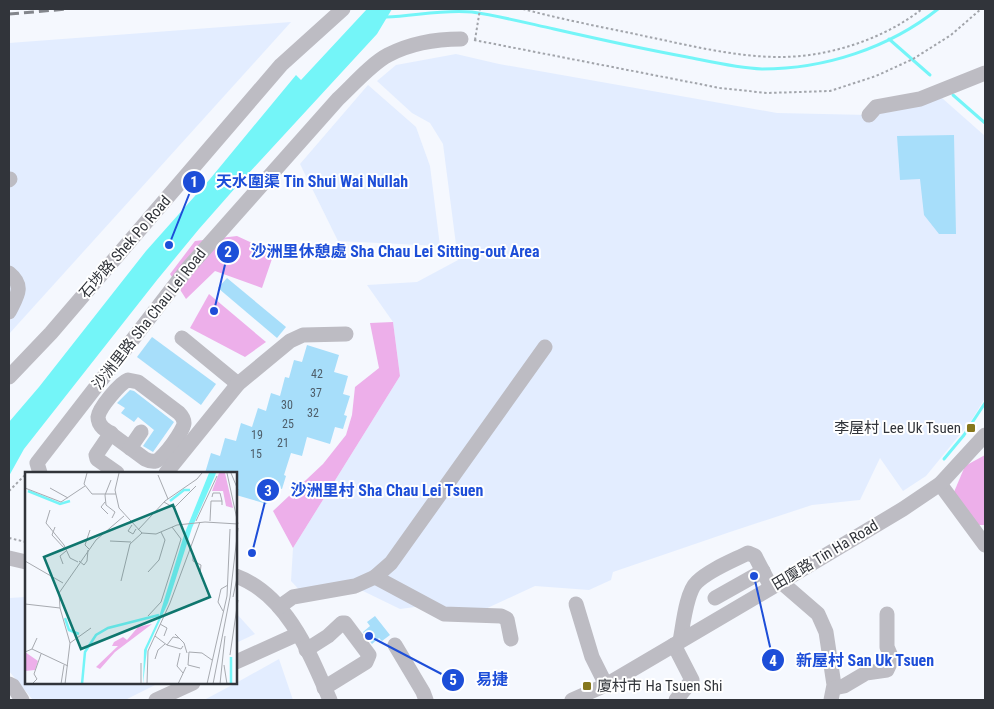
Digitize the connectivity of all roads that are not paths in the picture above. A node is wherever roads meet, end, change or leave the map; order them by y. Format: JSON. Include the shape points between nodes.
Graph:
{"nodes":[{"id":1,"x":343,"y":9,"type":"edge"},
{"id":2,"x":468,"y":39,"type":"road end"},
{"id":3,"x":985,"y":73,"type":"edge"},
{"id":4,"x":869,"y":115,"type":"dead end"},
{"id":5,"x":9,"y":273,"type":"edge"},
{"id":6,"x":9,"y":312,"type":"edge"},
{"id":7,"x":346,"y":334,"type":"dead end"},
{"id":8,"x":182,"y":338,"type":"dead end"},
{"id":9,"x":544,"y":347,"type":"dead end"},
{"id":10,"x":9,"y":376,"type":"edge"},
{"id":11,"x":238,"y":384,"type":"junction"},
{"id":12,"x":142,"y":432,"type":"dead end"},
{"id":13,"x":111,"y":434,"type":"junction"},
{"id":14,"x":985,"y":435,"type":"edge"},
{"id":15,"x":130,"y":448,"type":"junction"},
{"id":16,"x":40,"y":472,"type":"edge"},
{"id":17,"x":116,"y":472,"type":"edge"},
{"id":18,"x":167,"y":472,"type":"edge"},
{"id":19,"x":940,"y":484,"type":"junction"},
{"id":20,"x":985,"y":545,"type":"edge"},
{"id":21,"x":9,"y":558,"type":"edge"},
{"id":22,"x":25,"y":562,"type":"edge"},
{"id":23,"x":763,"y":571,"type":"junction"},
{"id":24,"x":238,"y":577,"type":"edge"},
{"id":25,"x":375,"y":577,"type":"junction"},
{"id":26,"x":776,"y":585,"type":"junction"},
{"id":27,"x":715,"y":598,"type":"dead end"},
{"id":28,"x":576,"y":604,"type":"dead end"},
{"id":29,"x":279,"y":607,"type":"junction"},
{"id":30,"x":887,"y":614,"type":"dead end"},
{"id":31,"x":298,"y":634,"type":"junction"},
{"id":32,"x":510,"y":640,"type":"dead end"},
{"id":33,"x":677,"y":643,"type":"junction"},
{"id":34,"x":395,"y":645,"type":"dead end"},
{"id":35,"x":306,"y":650,"type":"junction"},
{"id":36,"x":238,"y":661,"type":"edge"},
{"id":37,"x":9,"y":684,"type":"edge"},
{"id":38,"x":191,"y":684,"type":"edge"},
{"id":39,"x":601,"y":692,"type":"edge"},
{"id":40,"x":327,"y":694,"type":"edge"},
{"id":41,"x":832,"y":694,"type":"edge"},
{"id":42,"x":22,"y":700,"type":"edge"},
{"id":43,"x":156,"y":700,"type":"edge"},
{"id":44,"x":426,"y":700,"type":"edge"},
{"id":45,"x":572,"y":700,"type":"edge"},
{"id":46,"x":676,"y":700,"type":"edge"}],
"edges":[{"from":1,"to":10,"type":"street","name":"石埗路 Shek Po Road","via":[[281,65],[52,333]]},
{"from":2,"to":16,"type":"street","name":"沙洲里路 Sha Chau Lei Road","via":[[428,42],[387,55],[338,99],[188,268],[37,463]]},
{"from":3,"to":4,"type":"street","via":[[920,99],[876,107]]},
{"from":5,"to":6,"type":"street","via":[[19,287]]},
{"from":7,"to":11,"type":"street","via":[[303,334]]},
{"from":8,"to":11,"type":"street"},
{"from":9,"to":25,"type":"street","via":[[391,563]]},
{"from":11,"to":18,"type":"street"},
{"from":12,"to":15,"type":"street"},
{"from":13,"to":15,"type":"street"},
{"from":13,"to":15,"type":"street","via":[[99,423],[99,413],[120,384],[128,380],[138,382],[183,418],[182,430],[157,460],[148,460]]},
{"from":13,"to":17,"type":"street","via":[[96,455]]},
{"from":14,"to":19,"type":"street","name":"田廈路 Tin Ha Road"},
{"from":19,"to":20,"type":"street"},
{"from":19,"to":26,"type":"street","name":"田廈路 Tin Ha Road"},
{"from":21,"to":22,"type":"street"},
{"from":23,"to":26,"type":"street"},
{"from":23,"to":27,"type":"street"},
{"from":23,"to":33,"type":"street","via":[[755,556],[748,553],[696,582]]},
{"from":24,"to":29,"type":"street","via":[[264,592]]},
{"from":25,"to":29,"type":"street","via":[[355,586],[293,597]]},
{"from":25,"to":32,"type":"street","via":[[444,614],[501,616],[507,619]]},
{"from":26,"to":33,"type":"street","name":"田廈路 Tin Ha Road"},
{"from":26,"to":41,"type":"street","via":[[818,614],[826,632],[831,658]]},
{"from":28,"to":39,"type":"street"},
{"from":29,"to":31,"type":"street"},
{"from":30,"to":41,"type":"street","via":[[887,647],[892,659],[887,670],[866,673]]},
{"from":31,"to":35,"type":"street"},
{"from":31,"to":36,"type":"street"},
{"from":33,"to":39,"type":"street","name":"田廈路 Tin Ha Road"},
{"from":33,"to":46,"type":"street","via":[[692,680]]},
{"from":34,"to":44,"type":"street"},
{"from":35,"to":40,"type":"street"},
{"from":35,"to":40,"type":"street","via":[[346,623],[369,655],[366,662]]},
{"from":37,"to":42,"type":"street"},
{"from":38,"to":43,"type":"street"},
{"from":39,"to":45,"type":"street","name":"田廈路 Tin Ha Road"}]}
